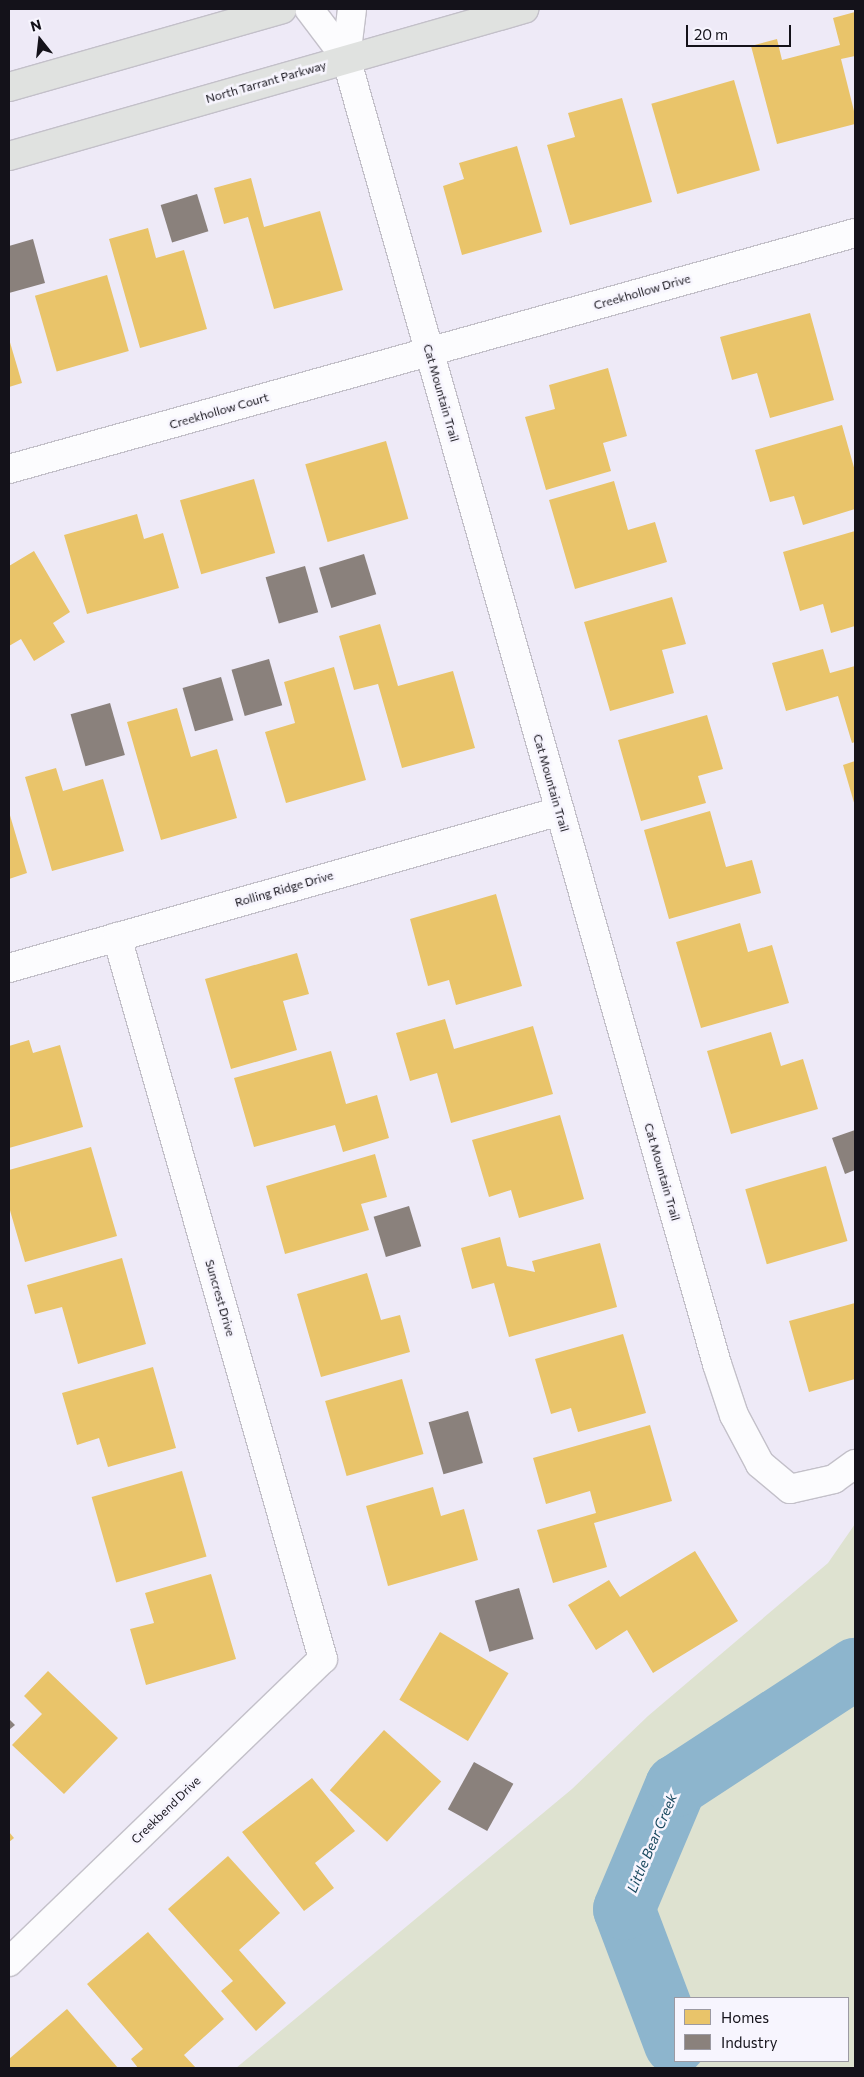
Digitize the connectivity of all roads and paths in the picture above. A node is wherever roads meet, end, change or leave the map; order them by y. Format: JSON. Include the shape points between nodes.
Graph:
{"nodes":[{"id":1,"x":282,"y":9,"type":"edge"},
{"id":2,"x":308,"y":9,"type":"edge"},
{"id":3,"x":352,"y":9,"type":"edge"},
{"id":4,"x":524,"y":9,"type":"edge"},
{"id":5,"x":346,"y":58,"type":"junction"},
{"id":6,"x":9,"y":87,"type":"edge"},
{"id":7,"x":9,"y":156,"type":"edge"},
{"id":8,"x":855,"y":233,"type":"edge"},
{"id":9,"x":429,"y":352,"type":"junction"},
{"id":10,"x":9,"y":469,"type":"edge"},
{"id":11,"x":560,"y":811,"type":"junction"},
{"id":12,"x":117,"y":937,"type":"junction"},
{"id":13,"x":9,"y":968,"type":"edge"},
{"id":14,"x":855,"y":1464,"type":"edge"},
{"id":15,"x":323,"y":1658,"type":"joint"},
{"id":16,"x":9,"y":1962,"type":"edge"}],
"edges":[{"from":1,"to":6,"type":"main road"},
{"from":2,"to":5,"type":"street","name":"Cat Mountain Trail"},
{"from":3,"to":5,"type":"street","name":"Cat Mountain Trail"},
{"from":4,"to":5,"type":"main road","name":"North Tarrant Parkway"},
{"from":5,"to":7,"type":"main road","name":"North Tarrant Parkway"},
{"from":5,"to":9,"type":"street","name":"Cat Mountain Trail"},
{"from":8,"to":9,"type":"street","name":"Creekhollow Drive"},
{"from":9,"to":10,"type":"street","name":"Creekhollow Court"},
{"from":9,"to":11,"type":"street","name":"Cat Mountain Trail"},
{"from":11,"to":12,"type":"street","name":"Rolling Ridge Drive"},
{"from":11,"to":14,"type":"street","name":"Cat Mountain Trail","via":[[734,1415],[760,1464],[790,1489],[834,1479]]},
{"from":12,"to":13,"type":"street","name":"Rolling Ridge Drive"},
{"from":12,"to":15,"type":"street","name":"Suncrest Drive"},
{"from":15,"to":16,"type":"street","name":"Creekbend Drive"}]}
